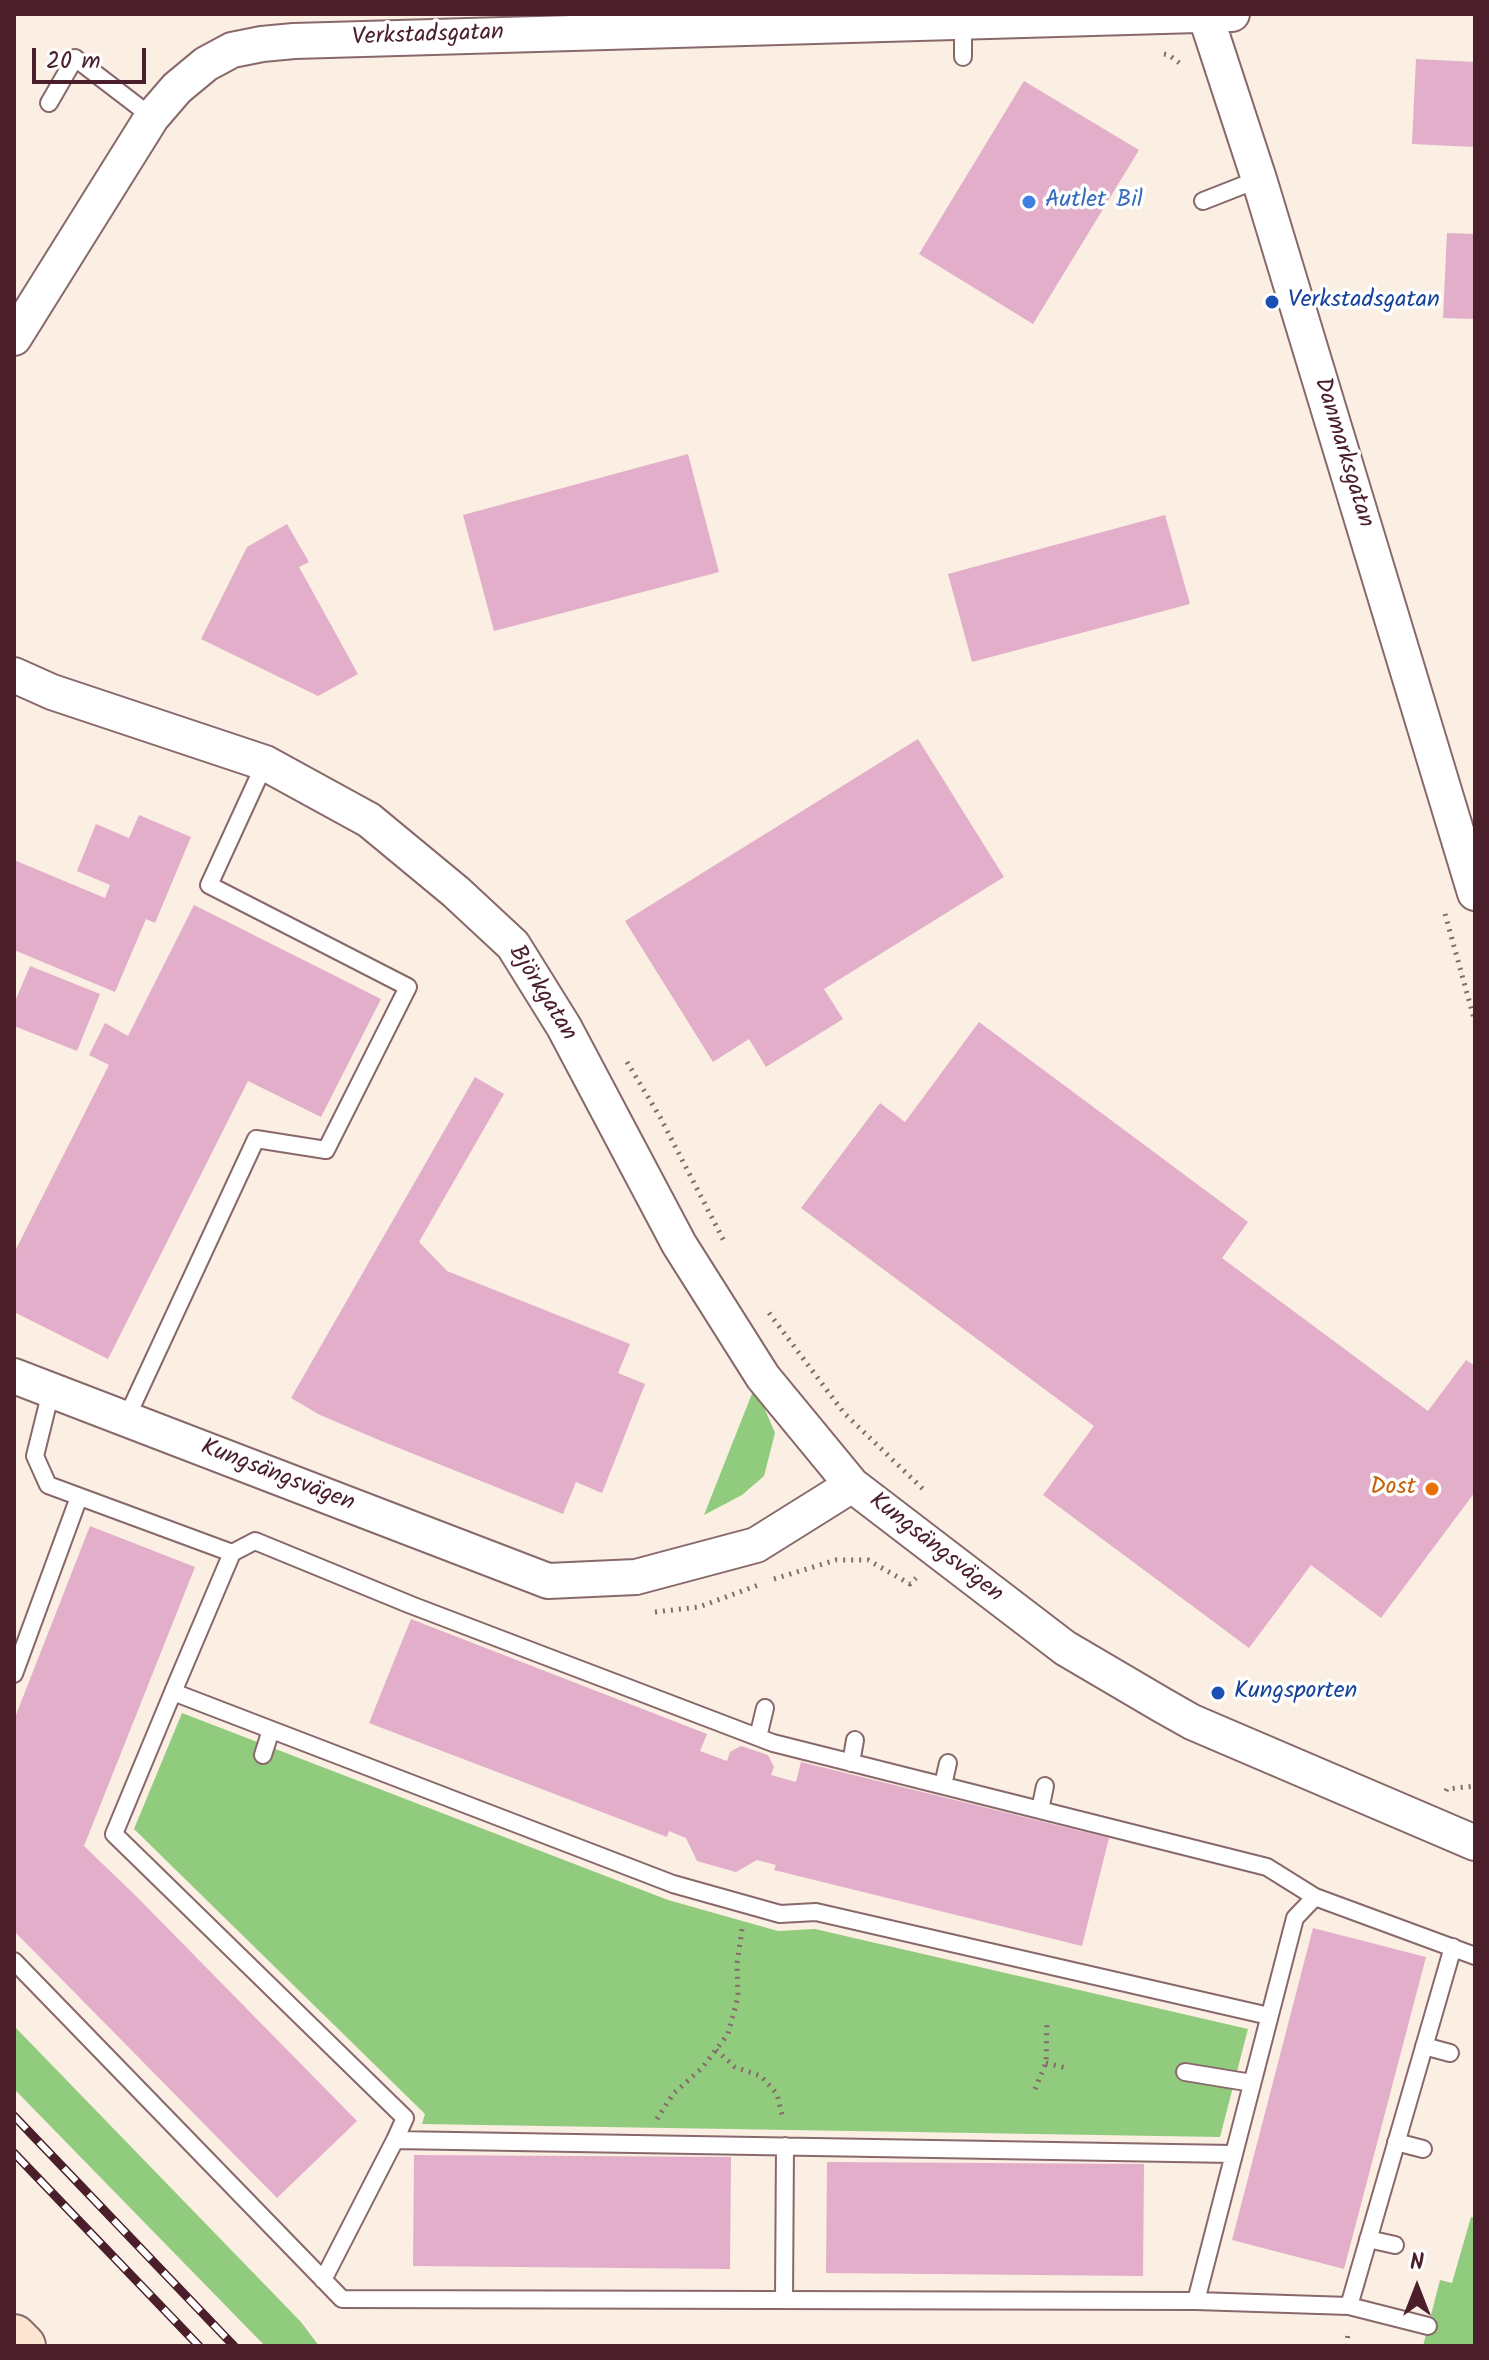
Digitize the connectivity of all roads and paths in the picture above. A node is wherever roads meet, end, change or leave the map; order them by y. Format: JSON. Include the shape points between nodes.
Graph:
{"nodes":[{"id":1,"x":1214,"y":15,"type":"edge"},
{"id":2,"x":963,"y":22,"type":"junction"},
{"id":3,"x":516,"y":24,"type":"edge"},
{"id":4,"x":963,"y":57,"type":"dead end"},
{"id":5,"x":49,"y":103,"type":"dead end"},
{"id":6,"x":152,"y":117,"type":"junction"},
{"id":7,"x":1259,"y":179,"type":"junction"},
{"id":8,"x":1203,"y":201,"type":"dead end"},
{"id":9,"x":14,"y":338,"type":"edge"},
{"id":10,"x":14,"y":675,"type":"edge"},
{"id":11,"x":265,"y":763,"type":"junction"},
{"id":12,"x":1475,"y":889,"type":"edge"},
{"id":13,"x":621,"y":1051,"type":"dead end"},
{"id":14,"x":725,"y":1244,"type":"dead end"},
{"id":15,"x":764,"y":1304,"type":"dead end"},
{"id":16,"x":14,"y":1376,"type":"edge"},
{"id":17,"x":51,"y":1391,"type":"junction"},
{"id":18,"x":126,"y":1419,"type":"junction"},
{"id":19,"x":852,"y":1485,"type":"junction"},
{"id":20,"x":930,"y":1495,"type":"dead end"},
{"id":21,"x":79,"y":1497,"type":"junction"},
{"id":22,"x":232,"y":1553,"type":"junction"},
{"id":23,"x":14,"y":1674,"type":"edge"},
{"id":24,"x":173,"y":1692,"type":"junction"},
{"id":25,"x":765,"y":1708,"type":"dead end"},
{"id":26,"x":271,"y":1730,"type":"junction"},
{"id":27,"x":758,"y":1737,"type":"junction"},
{"id":28,"x":855,"y":1740,"type":"dead end"},
{"id":29,"x":263,"y":1755,"type":"dead end"},
{"id":30,"x":851,"y":1763,"type":"junction"},
{"id":31,"x":948,"y":1763,"type":"dead end"},
{"id":32,"x":943,"y":1785,"type":"junction"},
{"id":33,"x":1045,"y":1786,"type":"dead end"},
{"id":34,"x":1040,"y":1810,"type":"junction"},
{"id":35,"x":1475,"y":1843,"type":"edge"},
{"id":36,"x":1315,"y":1897,"type":"junction"},
{"id":37,"x":748,"y":1905,"type":"junction"},
{"id":38,"x":1453,"y":1947,"type":"junction"},
{"id":39,"x":1475,"y":1956,"type":"edge"},
{"id":40,"x":14,"y":1961,"type":"edge"},
{"id":41,"x":1269,"y":2016,"type":"junction"},
{"id":42,"x":1047,"y":2021,"type":"dead end"},
{"id":43,"x":1424,"y":2046,"type":"junction"},
{"id":44,"x":716,"y":2050,"type":"junction"},
{"id":45,"x":1450,"y":2053,"type":"dead end"},
{"id":46,"x":1046,"y":2063,"type":"junction"},
{"id":47,"x":1066,"y":2068,"type":"dead end"},
{"id":48,"x":1185,"y":2072,"type":"dead end"},
{"id":49,"x":1252,"y":2083,"type":"junction"},
{"id":50,"x":1035,"y":2089,"type":"dead end"},
{"id":51,"x":395,"y":2140,"type":"junction"},
{"id":52,"x":1396,"y":2142,"type":"junction"},
{"id":53,"x":659,"y":2145,"type":"junction"},
{"id":54,"x":785,"y":2146,"type":"junction"},
{"id":55,"x":1423,"y":2149,"type":"dead end"},
{"id":56,"x":1233,"y":2154,"type":"junction"},
{"id":57,"x":1368,"y":2239,"type":"junction"},
{"id":58,"x":1395,"y":2245,"type":"dead end"},
{"id":59,"x":323,"y":2280,"type":"junction"},
{"id":60,"x":784,"y":2300,"type":"junction"},
{"id":61,"x":1196,"y":2301,"type":"junction"},
{"id":62,"x":1349,"y":2306,"type":"junction"},
{"id":63,"x":1428,"y":2326,"type":"dead end"},
{"id":64,"x":14,"y":2337,"type":"edge"},
{"id":65,"x":23,"y":2346,"type":"edge"}],
"edges":[{"from":1,"to":2,"type":"street","name":"Verkstadsgatan"},
{"from":1,"to":7,"type":"street","name":"Danmarksgatan"},
{"from":2,"to":3,"type":"street","name":"Verkstadsgatan"},
{"from":2,"to":4,"type":"lane"},
{"from":3,"to":6,"type":"street","name":"Verkstadsgatan","via":[[232,50],[177,88]]},
{"from":5,"to":6,"type":"lane","via":[[75,58]]},
{"from":6,"to":9,"type":"street","name":"Verkstadsgatan"},
{"from":7,"to":8,"type":"lane"},
{"from":7,"to":12,"type":"street","name":"Danmarksgatan"},
{"from":10,"to":11,"type":"street","name":"Björkgatan"},
{"from":11,"to":18,"type":"lane","via":[[209,885],[408,987],[326,1150],[256,1139]]},
{"from":11,"to":19,"type":"street","name":"Björkgatan","via":[[369,820],[513,945],[564,1027],[688,1258],[763,1377]]},
{"from":13,"to":14,"type":"path"},
{"from":15,"to":20,"type":"path","via":[[844,1413]]},
{"from":16,"to":17,"type":"street","name":"Kungsängsvägen"},
{"from":17,"to":18,"type":"street","name":"Kungsängsvägen"},
{"from":17,"to":21,"type":"lane","via":[[35,1456],[48,1485]]},
{"from":18,"to":19,"type":"street","name":"Kungsängsvägen","via":[[548,1581],[636,1577],[756,1545]]},
{"from":19,"to":35,"type":"street","name":"Kungsängsvägen","via":[[1065,1648],[1162,1705]]},
{"from":21,"to":22,"type":"lane"},
{"from":21,"to":23,"type":"lane"},
{"from":22,"to":24,"type":"lane"},
{"from":22,"to":27,"type":"lane","via":[[255,1541]]},
{"from":24,"to":26,"type":"lane"},
{"from":24,"to":51,"type":"lane","via":[[114,1834],[405,2118]]},
{"from":25,"to":27,"type":"lane"},
{"from":26,"to":29,"type":"lane"},
{"from":26,"to":37,"type":"lane","via":[[673,1884]]},
{"from":27,"to":30,"type":"lane"},
{"from":28,"to":30,"type":"lane"},
{"from":30,"to":32,"type":"lane"},
{"from":31,"to":32,"type":"lane"},
{"from":32,"to":34,"type":"lane"},
{"from":33,"to":34,"type":"lane"},
{"from":34,"to":36,"type":"lane","via":[[1267,1867]]},
{"from":36,"to":38,"type":"lane"},
{"from":36,"to":41,"type":"lane","via":[[1295,1918]]},
{"from":37,"to":41,"type":"lane","via":[[780,1914],[816,1912]]},
{"from":37,"to":44,"type":"path","via":[[737,1964],[738,1997],[728,2034]]},
{"from":38,"to":39,"type":"lane"},
{"from":38,"to":43,"type":"lane"},
{"from":40,"to":59,"type":"lane"},
{"from":41,"to":49,"type":"lane"},
{"from":42,"to":46,"type":"path"},
{"from":43,"to":45,"type":"lane"},
{"from":43,"to":52,"type":"lane"},
{"from":44,"to":53,"type":"path","via":[[673,2094],[657,2119]]},
{"from":44,"to":54,"type":"path","via":[[735,2067],[761,2076],[777,2094]]},
{"from":46,"to":47,"type":"path"},
{"from":46,"to":50,"type":"path"},
{"from":48,"to":49,"type":"lane"},
{"from":49,"to":56,"type":"lane"},
{"from":51,"to":53,"type":"lane"},
{"from":51,"to":59,"type":"lane"},
{"from":52,"to":55,"type":"lane"},
{"from":52,"to":57,"type":"lane"},
{"from":53,"to":54,"type":"lane"},
{"from":54,"to":56,"type":"lane"},
{"from":54,"to":60,"type":"lane"},
{"from":56,"to":61,"type":"lane"},
{"from":57,"to":58,"type":"lane"},
{"from":57,"to":62,"type":"lane"},
{"from":59,"to":60,"type":"lane","via":[[342,2299]]},
{"from":60,"to":61,"type":"lane"},
{"from":61,"to":62,"type":"lane"},
{"from":62,"to":63,"type":"lane"},
{"from":64,"to":65,"type":"main road"}]}
